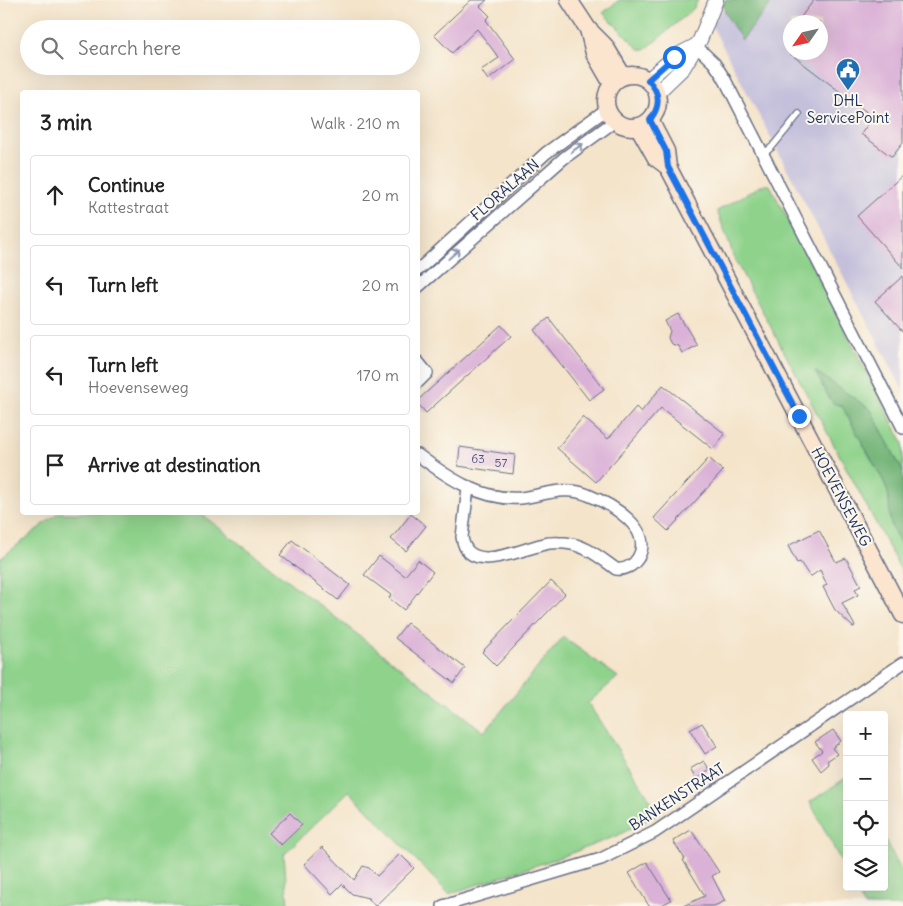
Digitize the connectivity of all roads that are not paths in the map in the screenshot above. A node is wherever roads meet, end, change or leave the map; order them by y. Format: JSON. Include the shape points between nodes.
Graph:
{"nodes":[{"id":1,"x":569,"y":0,"type":"edge"},
{"id":2,"x":716,"y":0,"type":"edge"},
{"id":3,"x":696,"y":46,"type":"junction"},
{"id":4,"x":618,"y":80,"type":"junction"},
{"id":5,"x":652,"y":86,"type":"junction"},
{"id":6,"x":799,"y":114,"type":"dead end"},
{"id":7,"x":611,"y":115,"type":"junction"},
{"id":8,"x":644,"y":123,"type":"junction"},
{"id":9,"x":763,"y":154,"type":"junction"},
{"id":10,"x":420,"y":268,"type":"edge"},
{"id":11,"x":420,"y":285,"type":"edge"},
{"id":12,"x":420,"y":364,"type":"edge"},
{"id":13,"x":420,"y":380,"type":"edge"},
{"id":14,"x":903,"y":428,"type":"edge"},
{"id":15,"x":420,"y":456,"type":"edge"},
{"id":16,"x":468,"y":488,"type":"junction"},
{"id":17,"x":903,"y":615,"type":"edge"},
{"id":18,"x":903,"y":663,"type":"edge"},
{"id":19,"x":443,"y":906,"type":"edge"}],
"edges":[{"from":1,"to":4,"type":"main road","via":[[588,30],[605,46]]},
{"from":2,"to":3,"type":"street"},
{"from":3,"to":5,"type":"street","via":[[683,68]]},
{"from":3,"to":9,"type":"street","via":[[718,68]]},
{"from":4,"to":5,"type":"main road","via":[[640,76]]},
{"from":4,"to":7,"type":"main road","via":[[606,96]]},
{"from":5,"to":8,"type":"main road","via":[[658,108]]},
{"from":6,"to":9,"type":"lane"},
{"from":7,"to":8,"type":"main road","via":[[626,126]]},
{"from":7,"to":10,"type":"street","name":"FLORALAAN","via":[[546,153]]},
{"from":11,"to":7,"type":"street","name":"FLORALAAN","one_way":true},
{"from":8,"to":17,"type":"main road","name":"HOEVENSEWEG","via":[[656,158],[668,167]]},
{"from":9,"to":14,"type":"street"},
{"from":12,"to":13,"type":"street","via":[[427,373]]},
{"from":15,"to":16,"type":"street"},
{"from":16,"to":16,"type":"street","via":[[462,537],[468,552],[475,555],[504,557],[545,544],[567,543],[590,550],[616,569],[621,569],[629,567],[642,551],[640,532],[632,522],[587,494],[570,490],[504,498]]},
{"from":18,"to":19,"type":"street","name":"BANKENSTRAAT","via":[[655,832],[601,858]]}]}
